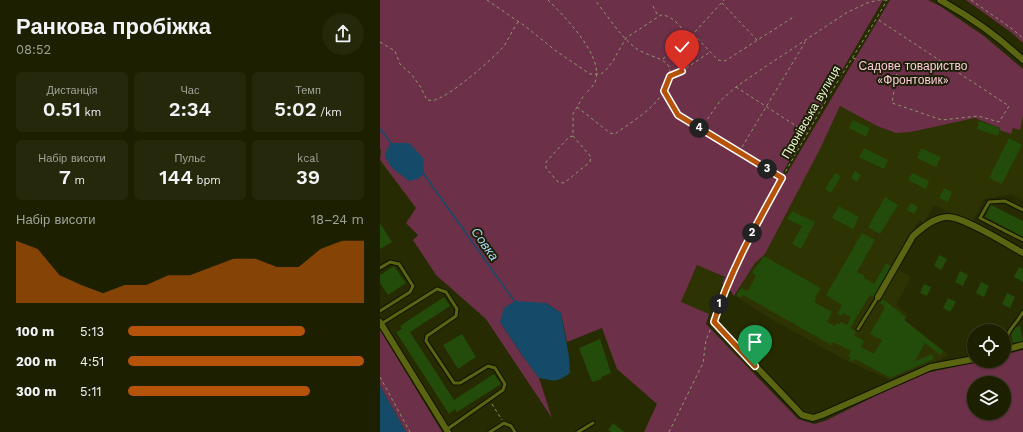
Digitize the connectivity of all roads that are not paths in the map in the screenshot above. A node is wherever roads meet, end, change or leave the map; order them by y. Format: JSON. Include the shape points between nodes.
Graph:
{"nodes":[{"id":1,"x":940,"y":0,"type":"edge"},
{"id":2,"x":1023,"y":60,"type":"edge"},
{"id":3,"x":1023,"y":210,"type":"edge"},
{"id":4,"x":1023,"y":240,"type":"edge"},
{"id":5,"x":1023,"y":253,"type":"edge"},
{"id":6,"x":380,"y":268,"type":"edge"},
{"id":7,"x":878,"y":297,"type":"joint"},
{"id":8,"x":380,"y":311,"type":"edge"},
{"id":9,"x":1023,"y":312,"type":"edge"},
{"id":10,"x":714,"y":322,"type":"road end"},
{"id":11,"x":381,"y":323,"type":"edge"},
{"id":12,"x":1011,"y":328,"type":"edge"},
{"id":13,"x":858,"y":329,"type":"dead end"},
{"id":14,"x":1023,"y":345,"type":"edge"},
{"id":15,"x":1011,"y":349,"type":"edge"},
{"id":16,"x":967,"y":360,"type":"edge"},
{"id":17,"x":593,"y":423,"type":"dead end"},
{"id":18,"x":447,"y":431,"type":"edge"},
{"id":19,"x":490,"y":432,"type":"edge"},
{"id":20,"x":515,"y":432,"type":"edge"},
{"id":21,"x":578,"y":432,"type":"edge"}],
"edges":[{"from":1,"to":2,"type":"street","via":[[993,35]]},
{"from":3,"to":4,"type":"lane","via":[[1005,201],[989,202],[980,218]]},
{"from":5,"to":7,"type":"street","via":[[962,220],[947,217],[937,219],[914,236]]},
{"from":6,"to":8,"type":"lane","via":[[390,262],[399,264],[413,286],[410,292]]},
{"from":7,"to":13,"type":"lane"},
{"from":9,"to":12,"type":"lane"},
{"from":10,"to":16,"type":"street","via":[[802,415],[812,418],[931,367]]},
{"from":11,"to":18,"type":"street"},
{"from":11,"to":18,"type":"lane","via":[[437,289],[446,292],[457,309],[456,316],[427,336],[426,341],[454,382],[460,383],[488,366],[495,368],[505,384],[503,390]]},
{"from":14,"to":15,"type":"street"},
{"from":17,"to":21,"type":"lane"},
{"from":19,"to":20,"type":"lane","via":[[504,423],[511,426]]}]}
